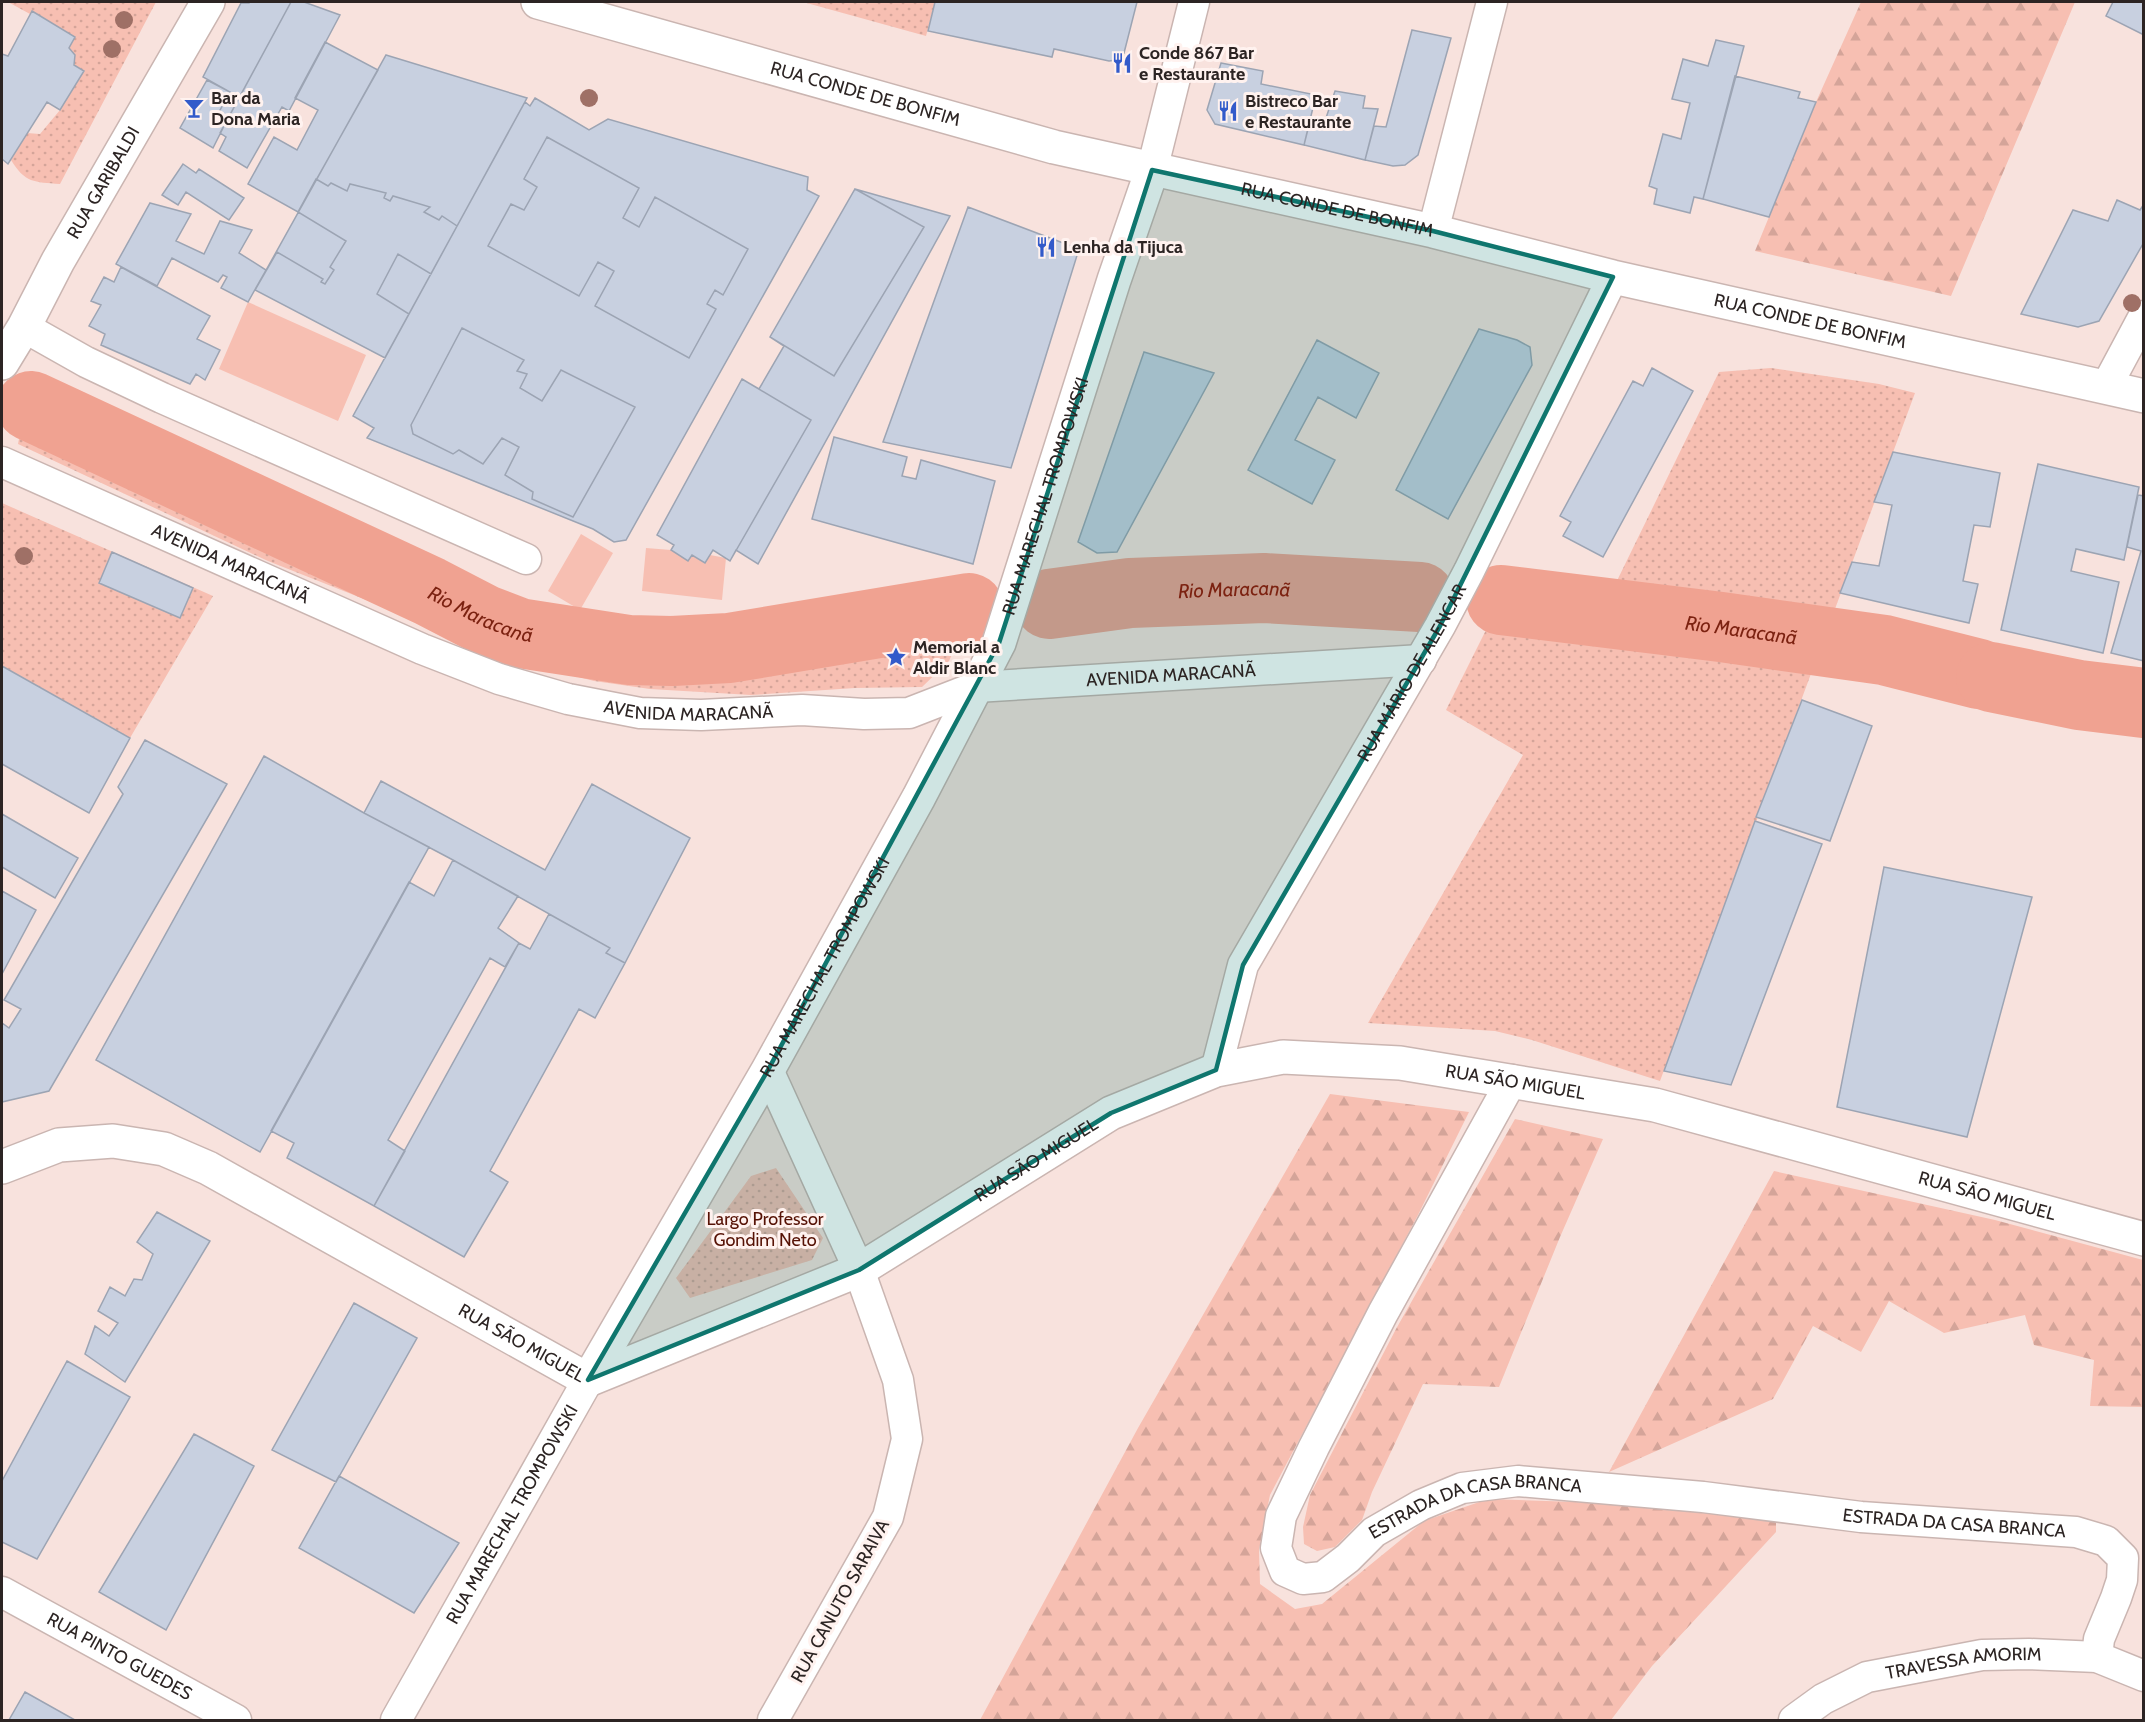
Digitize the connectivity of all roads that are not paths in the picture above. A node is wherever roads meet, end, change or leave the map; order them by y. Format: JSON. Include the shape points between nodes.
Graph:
{"nodes":[{"id":1,"x":208,"y":2,"type":"edge"},
{"id":2,"x":538,"y":2,"type":"edge"},
{"id":3,"x":1194,"y":2,"type":"edge"},
{"id":4,"x":1492,"y":2,"type":"edge"},
{"id":5,"x":1152,"y":170,"type":"junction"},
{"id":6,"x":1433,"y":231,"type":"junction"},
{"id":7,"x":1613,"y":277,"type":"junction"},
{"id":8,"x":2144,"y":316,"type":"edge"},
{"id":9,"x":24,"y":327,"type":"junction"},
{"id":10,"x":2,"y":363,"type":"edge"},
{"id":11,"x":2106,"y":387,"type":"junction"},
{"id":12,"x":2144,"y":396,"type":"edge"},
{"id":13,"x":2,"y":462,"type":"edge"},
{"id":14,"x":526,"y":559,"type":"dead end"},
{"id":15,"x":1421,"y":660,"type":"junction"},
{"id":16,"x":976,"y":687,"type":"junction"},
{"id":17,"x":768,"y":1070,"type":"junction"},
{"id":18,"x":1216,"y":1070,"type":"junction"},
{"id":19,"x":1512,"y":1080,"type":"junction"},
{"id":20,"x":2,"y":1167,"type":"edge"},
{"id":21,"x":2144,"y":1239,"type":"edge"},
{"id":22,"x":860,"y":1270,"type":"junction"},
{"id":23,"x":588,"y":1380,"type":"junction"},
{"id":24,"x":2,"y":1592,"type":"edge"},
{"id":25,"x":2097,"y":1657,"type":"junction"},
{"id":26,"x":2144,"y":1676,"type":"edge"},
{"id":27,"x":236,"y":1720,"type":"edge"},
{"id":28,"x":396,"y":1720,"type":"edge"},
{"id":29,"x":773,"y":1720,"type":"edge"},
{"id":30,"x":1794,"y":1720,"type":"edge"}],
"edges":[{"from":1,"to":9,"type":"street","name":"RUA GARIBALDI"},
{"from":2,"to":5,"type":"street","name":"RUA CONDE DE BONFIM","via":[[1054,147]]},
{"from":3,"to":5,"type":"street"},
{"from":4,"to":6,"type":"street"},
{"from":5,"to":6,"type":"street","name":"RUA CONDE DE BONFIM"},
{"from":5,"to":16,"type":"street","name":"RUA MARECHAL TROMPOWSKI","via":[[1113,280],[999,643]]},
{"from":6,"to":7,"type":"street","name":"RUA CONDE DE BONFIM"},
{"from":7,"to":11,"type":"street","name":"RUA CONDE DE BONFIM"},
{"from":7,"to":15,"type":"street","name":"RUA MÁRIO DE ALENCAR","via":[[1469,572]]},
{"from":8,"to":11,"type":"street"},
{"from":9,"to":10,"type":"street","name":"RUA GARIBALDI"},
{"from":9,"to":14,"type":"street","via":[[162,398]]},
{"from":11,"to":12,"type":"street","name":"RUA CONDE DE BONFIM"},
{"from":13,"to":16,"type":"street","name":"AVENIDA MARACANÃ","via":[[422,649],[499,679],[568,699],[640,713],[701,715],[802,710],[864,714],[909,712]]},
{"from":15,"to":16,"type":"street","name":"AVENIDA MARACANÃ"},
{"from":15,"to":18,"type":"street","name":"RUA MÁRIO DE ALENCAR","via":[[1243,965]]},
{"from":16,"to":17,"type":"street","name":"RUA MARECHAL TROMPOWSKI"},
{"from":17,"to":22,"type":"street"},
{"from":17,"to":23,"type":"street","name":"RUA MARECHAL TROMPOWSKI"},
{"from":18,"to":19,"type":"street","name":"RUA SÃO MIGUEL","via":[[1283,1057],[1400,1063]]},
{"from":18,"to":22,"type":"street","name":"RUA SÃO MIGUEL","via":[[1111,1113]]},
{"from":19,"to":21,"type":"street","name":"RUA SÃO MIGUEL","via":[[1655,1105]]},
{"from":19,"to":25,"type":"street","name":"ESTRADA DA CASA BRANCA","via":[[1383,1313],[1281,1516],[1276,1548],[1285,1571],[1304,1579],[1323,1577],[1374,1532],[1420,1505],[1462,1488],[1518,1481],[1703,1497],[1861,1517],[2076,1532],[2106,1541],[2123,1558],[2122,1580],[2099,1639]]},
{"from":20,"to":23,"type":"street","name":"RUA SÃO MIGUEL","via":[[59,1145],[113,1141],[164,1149],[208,1168]]},
{"from":22,"to":23,"type":"street","name":"RUA SÃO MIGUEL"},
{"from":22,"to":29,"type":"street","name":"RUA CANUTO SARAIVA","via":[[898,1380],[907,1438],[888,1517]]},
{"from":23,"to":28,"type":"street","name":"RUA MARECHAL TROMPOWSKI"},
{"from":24,"to":27,"type":"street","name":"RUA PINTO GUEDES"},
{"from":25,"to":26,"type":"street","name":"TRAVESSA AMORIM"},
{"from":25,"to":30,"type":"street","name":"TRAVESSA AMORIM","via":[[1982,1655],[1878,1674],[1823,1699]]}]}
